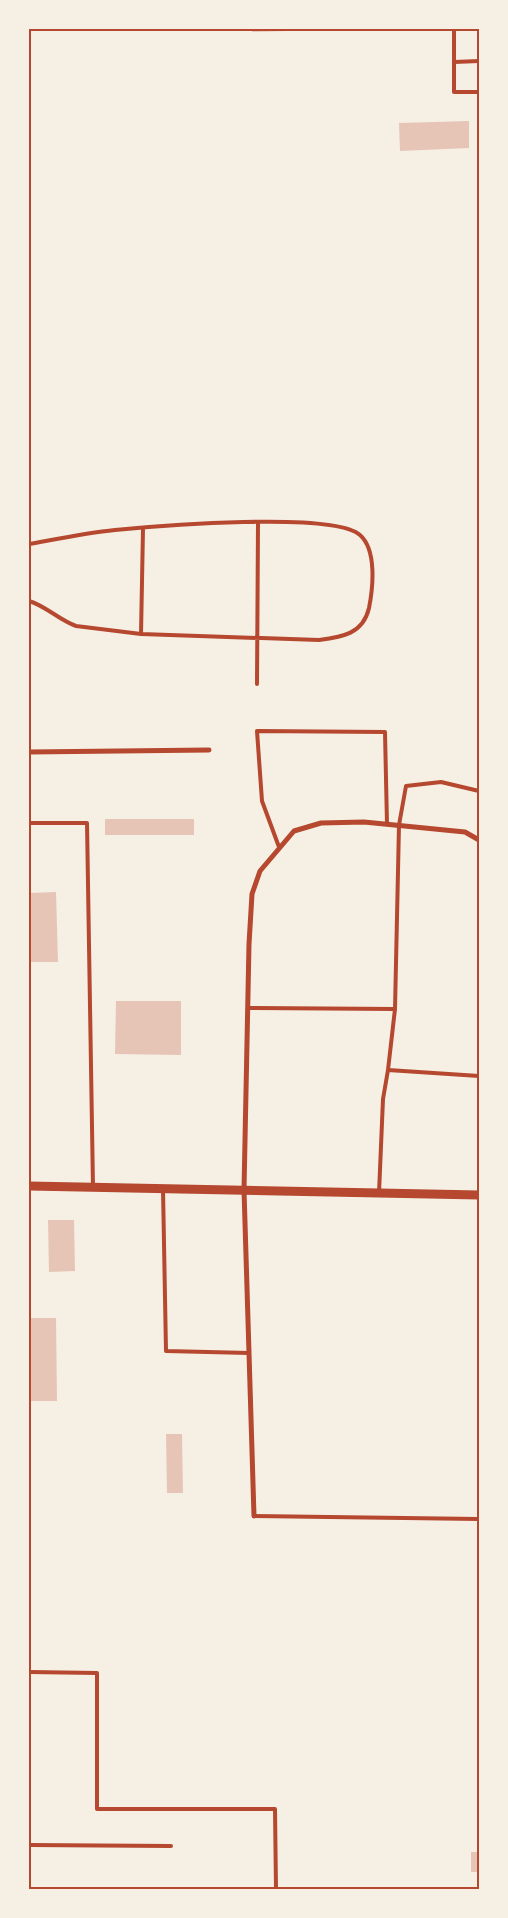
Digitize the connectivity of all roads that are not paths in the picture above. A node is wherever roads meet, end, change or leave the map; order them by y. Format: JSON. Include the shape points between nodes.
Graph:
{"nodes":[{"id":1,"x":454,"y":29,"type":"edge"},
{"id":2,"x":479,"y":61,"type":"edge"},
{"id":3,"x":454,"y":62,"type":"junction"},
{"id":4,"x":479,"y":92,"type":"edge"},
{"id":5,"x":258,"y":523,"type":"junction"},
{"id":6,"x":143,"y":529,"type":"junction"},
{"id":7,"x":29,"y":544,"type":"edge"},
{"id":8,"x":29,"y":601,"type":"edge"},
{"id":9,"x":141,"y":634,"type":"junction"},
{"id":10,"x":257,"y":638,"type":"junction"},
{"id":11,"x":257,"y":684,"type":"dead end"},
{"id":12,"x":209,"y":750,"type":"dead end"},
{"id":13,"x":29,"y":752,"type":"edge"},
{"id":14,"x":479,"y":791,"type":"edge"},
{"id":15,"x":29,"y":823,"type":"edge"},
{"id":16,"x":387,"y":824,"type":"junction"},
{"id":17,"x":399,"y":825,"type":"junction"},
{"id":18,"x":479,"y":840,"type":"edge"},
{"id":19,"x":279,"y":847,"type":"junction"},
{"id":20,"x":248,"y":1008,"type":"junction"},
{"id":21,"x":395,"y":1009,"type":"junction"},
{"id":22,"x":388,"y":1070,"type":"junction"},
{"id":23,"x":479,"y":1076,"type":"edge"},
{"id":24,"x":29,"y":1186,"type":"edge"},
{"id":25,"x":93,"y":1187,"type":"junction"},
{"id":26,"x":163,"y":1189,"type":"junction"},
{"id":27,"x":244,"y":1190,"type":"junction"},
{"id":28,"x":379,"y":1193,"type":"junction"},
{"id":29,"x":479,"y":1195,"type":"edge"},
{"id":30,"x":249,"y":1353,"type":"junction"},
{"id":31,"x":254,"y":1516,"type":"joint"},
{"id":32,"x":479,"y":1520,"type":"edge"},
{"id":33,"x":29,"y":1672,"type":"edge"},
{"id":34,"x":29,"y":1845,"type":"edge"},
{"id":35,"x":171,"y":1846,"type":"dead end"},
{"id":36,"x":276,"y":1889,"type":"edge"}],
"edges":[{"from":1,"to":3,"type":"lane"},
{"from":2,"to":3,"type":"lane"},
{"from":3,"to":4,"type":"lane","via":[[454,92]]},
{"from":5,"to":6,"type":"lane"},
{"from":5,"to":10,"type":"lane"},
{"from":5,"to":10,"type":"lane","via":[[308,522],[344,527],[360,535],[368,546],[372,591],[368,612],[358,629],[340,638]]},
{"from":6,"to":7,"type":"lane","via":[[115,530]]},
{"from":6,"to":9,"type":"lane"},
{"from":8,"to":9,"type":"lane","via":[[76,626]]},
{"from":9,"to":10,"type":"lane"},
{"from":10,"to":11,"type":"lane"},
{"from":12,"to":13,"type":"street"},
{"from":14,"to":17,"type":"lane","via":[[441,782],[406,786]]},
{"from":15,"to":25,"type":"lane","via":[[87,823]]},
{"from":16,"to":17,"type":"street"},
{"from":16,"to":19,"type":"street","via":[[321,823],[294,831]]},
{"from":16,"to":19,"type":"lane","via":[[385,732],[257,731],[262,801]]},
{"from":17,"to":18,"type":"street","via":[[465,832]]},
{"from":17,"to":21,"type":"lane"},
{"from":19,"to":20,"type":"street","via":[[260,870],[252,894]]},
{"from":20,"to":21,"type":"lane"},
{"from":20,"to":27,"type":"street"},
{"from":21,"to":22,"type":"lane"},
{"from":22,"to":23,"type":"lane"},
{"from":22,"to":28,"type":"lane","via":[[382,1099]]},
{"from":24,"to":25,"type":"street"},
{"from":25,"to":26,"type":"street"},
{"from":26,"to":27,"type":"street"},
{"from":26,"to":30,"type":"lane","via":[[166,1351]]},
{"from":27,"to":28,"type":"street"},
{"from":27,"to":30,"type":"street"},
{"from":28,"to":29,"type":"street"},
{"from":30,"to":31,"type":"street"},
{"from":31,"to":32,"type":"lane"},
{"from":33,"to":36,"type":"lane","via":[[97,1673],[97,1809],[275,1810]]},
{"from":34,"to":35,"type":"lane"}]}
